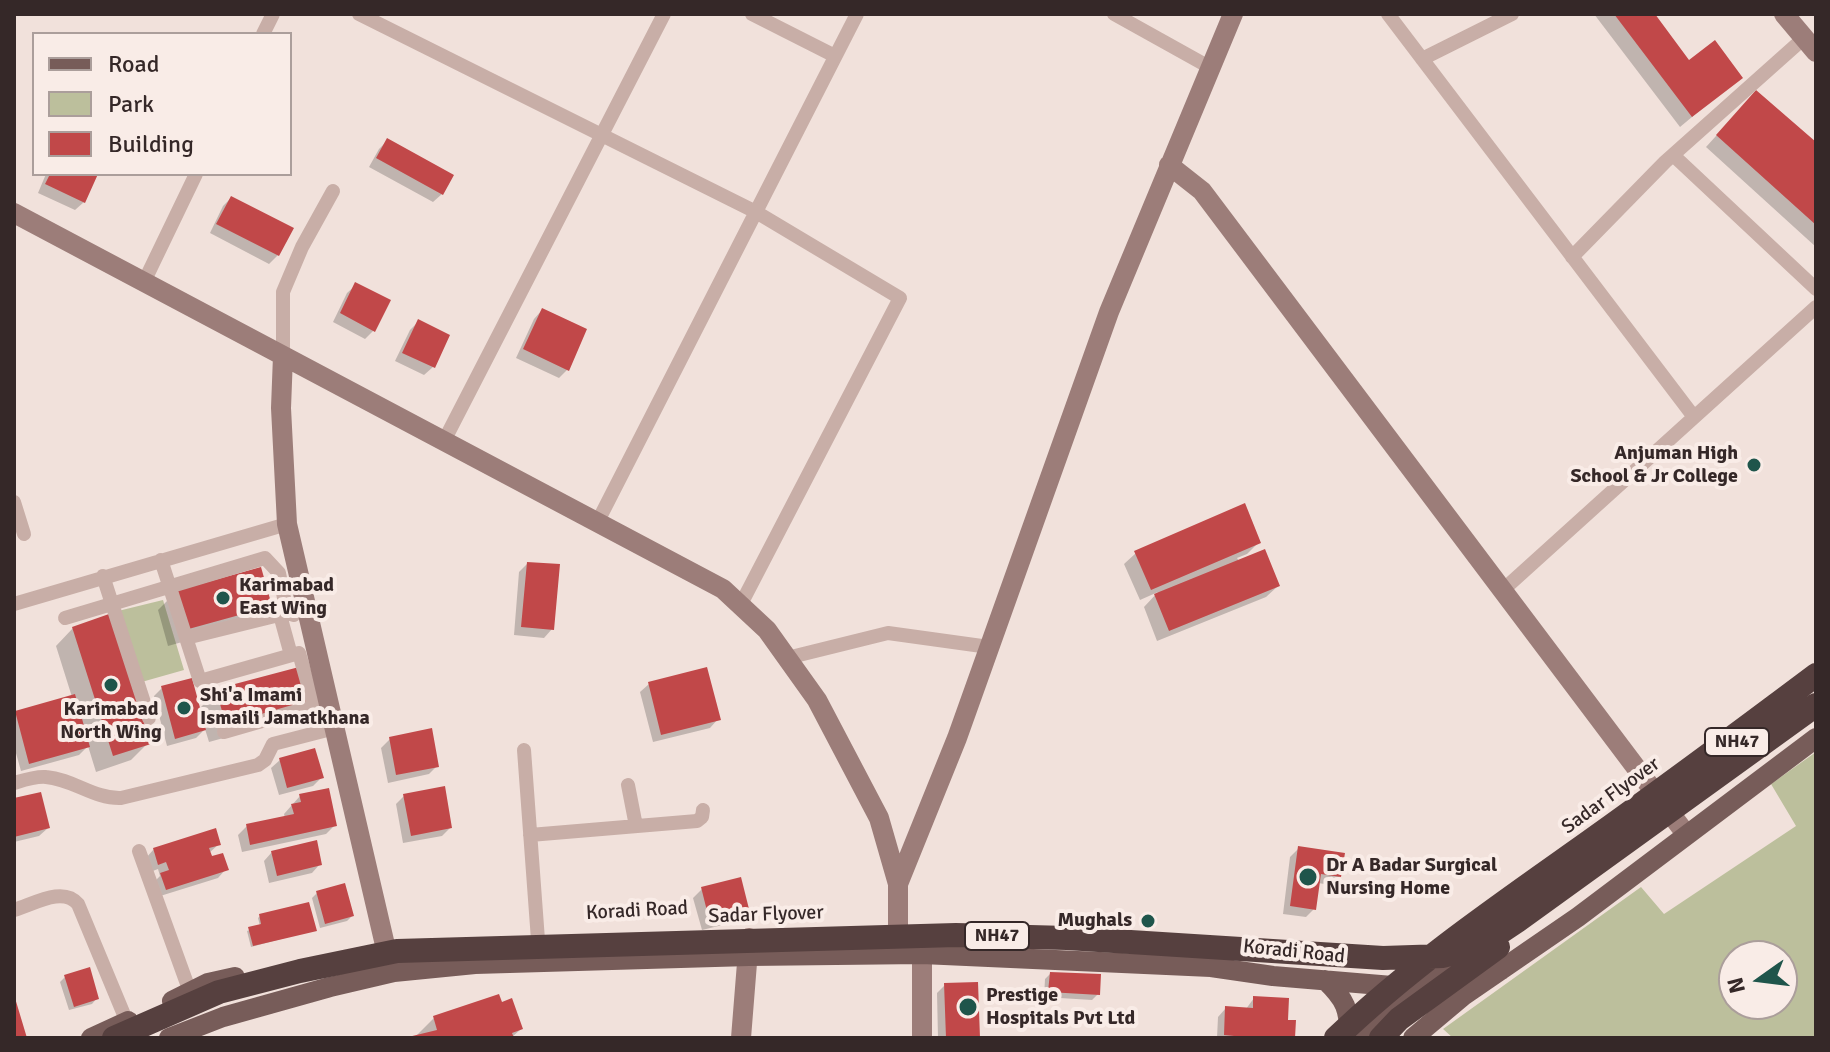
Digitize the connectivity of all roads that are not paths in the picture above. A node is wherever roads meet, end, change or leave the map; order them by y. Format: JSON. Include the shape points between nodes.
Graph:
{"nodes":[{"id":1,"x":273,"y":14,"type":"edge"},
{"id":2,"x":359,"y":14,"type":"edge"},
{"id":3,"x":664,"y":14,"type":"edge"},
{"id":4,"x":752,"y":14,"type":"edge"},
{"id":5,"x":857,"y":14,"type":"edge"},
{"id":6,"x":1114,"y":14,"type":"edge"},
{"id":7,"x":1233,"y":14,"type":"edge"},
{"id":8,"x":1388,"y":14,"type":"edge"},
{"id":9,"x":1512,"y":14,"type":"edge"},
{"id":10,"x":1784,"y":14,"type":"edge"},
{"id":11,"x":264,"y":32,"type":"edge"},
{"id":12,"x":1810,"y":45,"type":"edge"},
{"id":13,"x":835,"y":56,"type":"junction"},
{"id":14,"x":1422,"y":59,"type":"junction"},
{"id":15,"x":1211,"y":68,"type":"junction"},
{"id":16,"x":601,"y":135,"type":"junction"},
{"id":17,"x":1673,"y":155,"type":"junction"},
{"id":18,"x":1169,"y":165,"type":"junction"},
{"id":19,"x":195,"y":176,"type":"edge"},
{"id":20,"x":333,"y":191,"type":"dead end"},
{"id":21,"x":756,"y":212,"type":"junction"},
{"id":22,"x":14,"y":213,"type":"edge"},
{"id":23,"x":1572,"y":257,"type":"junction"},
{"id":24,"x":144,"y":282,"type":"junction"},
{"id":25,"x":1816,"y":289,"type":"edge"},
{"id":26,"x":1816,"y":307,"type":"edge"},
{"id":27,"x":283,"y":356,"type":"junction"},
{"id":28,"x":1694,"y":417,"type":"junction"},
{"id":29,"x":444,"y":441,"type":"junction"},
{"id":30,"x":14,"y":502,"type":"edge"},
{"id":31,"x":597,"y":523,"type":"junction"},
{"id":32,"x":287,"y":524,"type":"junction"},
{"id":33,"x":24,"y":534,"type":"dead end"},
{"id":34,"x":161,"y":560,"type":"junction"},
{"id":35,"x":103,"y":576,"type":"junction"},
{"id":36,"x":170,"y":586,"type":"junction"},
{"id":37,"x":1503,"y":590,"type":"junction"},
{"id":38,"x":14,"y":604,"type":"edge"},
{"id":39,"x":112,"y":604,"type":"junction"},
{"id":40,"x":740,"y":606,"type":"junction"},
{"id":41,"x":283,"y":614,"type":"junction"},
{"id":42,"x":65,"y":618,"type":"dead end"},
{"id":43,"x":310,"y":623,"type":"junction"},
{"id":44,"x":186,"y":638,"type":"junction"},
{"id":45,"x":989,"y":647,"type":"junction"},
{"id":46,"x":295,"y":654,"type":"junction"},
{"id":47,"x":787,"y":658,"type":"junction"},
{"id":48,"x":1816,"y":675,"type":"edge"},
{"id":49,"x":1816,"y":687,"type":"edge"},
{"id":50,"x":1816,"y":705,"type":"edge"},
{"id":51,"x":149,"y":718,"type":"dead end"},
{"id":52,"x":1816,"y":720,"type":"edge"},
{"id":53,"x":335,"y":728,"type":"junction"},
{"id":54,"x":224,"y":732,"type":"dead end"},
{"id":55,"x":1816,"y":738,"type":"edge"},
{"id":56,"x":524,"y":750,"type":"dead end"},
{"id":57,"x":14,"y":783,"type":"edge"},
{"id":58,"x":628,"y":785,"type":"dead end"},
{"id":59,"x":1661,"y":800,"type":"junction"},
{"id":60,"x":703,"y":810,"type":"dead end"},
{"id":61,"x":636,"y":826,"type":"junction"},
{"id":62,"x":1686,"y":834,"type":"junction"},
{"id":63,"x":530,"y":835,"type":"junction"},
{"id":64,"x":139,"y":851,"type":"dead end"},
{"id":65,"x":898,"y":884,"type":"junction"},
{"id":66,"x":14,"y":910,"type":"edge"},
{"id":67,"x":899,"y":925,"type":"junction"},
{"id":68,"x":922,"y":925,"type":"junction"},
{"id":69,"x":749,"y":930,"type":"junction"},
{"id":70,"x":538,"y":940,"type":"junction"},
{"id":71,"x":385,"y":945,"type":"junction"},
{"id":72,"x":898,"y":953,"type":"junction"},
{"id":73,"x":922,"y":954,"type":"junction"},
{"id":74,"x":749,"y":956,"type":"junction"},
{"id":75,"x":1446,"y":962,"type":"junction"},
{"id":76,"x":1491,"y":965,"type":"junction"},
{"id":77,"x":1325,"y":980,"type":"junction"},
{"id":78,"x":190,"y":992,"type":"junction"},
{"id":79,"x":1408,"y":994,"type":"junction"},
{"id":80,"x":1463,"y":996,"type":"junction"},
{"id":81,"x":124,"y":1033,"type":"edge"},
{"id":82,"x":1415,"y":1036,"type":"edge"},
{"id":83,"x":91,"y":1038,"type":"edge"},
{"id":84,"x":169,"y":1038,"type":"edge"},
{"id":85,"x":741,"y":1038,"type":"edge"},
{"id":86,"x":922,"y":1038,"type":"edge"},
{"id":87,"x":1336,"y":1038,"type":"edge"},
{"id":88,"x":1350,"y":1038,"type":"edge"},
{"id":89,"x":1359,"y":1038,"type":"edge"},
{"id":90,"x":1381,"y":1038,"type":"edge"}],
"edges":[{"from":1,"to":11,"type":"street"},
{"from":2,"to":16,"type":"street"},
{"from":3,"to":16,"type":"street"},
{"from":4,"to":13,"type":"street"},
{"from":5,"to":13,"type":"street"},
{"from":6,"to":15,"type":"street"},
{"from":7,"to":15,"type":"street"},
{"from":8,"to":14,"type":"street"},
{"from":9,"to":14,"type":"street"},
{"from":10,"to":12,"type":"street"},
{"from":12,"to":17,"type":"street"},
{"from":13,"to":21,"type":"street"},
{"from":14,"to":23,"type":"street"},
{"from":15,"to":18,"type":"street"},
{"from":16,"to":21,"type":"street"},
{"from":16,"to":29,"type":"street"},
{"from":17,"to":23,"type":"street"},
{"from":17,"to":25,"type":"street"},
{"from":18,"to":37,"type":"street","via":[[1202,191]]},
{"from":18,"to":45,"type":"street","via":[[1109,312]]},
{"from":19,"to":24,"type":"street"},
{"from":20,"to":27,"type":"street","via":[[283,292]]},
{"from":21,"to":31,"type":"street"},
{"from":21,"to":40,"type":"street","via":[[900,298]]},
{"from":22,"to":24,"type":"street"},
{"from":23,"to":28,"type":"street"},
{"from":24,"to":27,"type":"street"},
{"from":26,"to":28,"type":"street"},
{"from":27,"to":29,"type":"street"},
{"from":27,"to":32,"type":"street"},
{"from":28,"to":37,"type":"street"},
{"from":29,"to":31,"type":"street"},
{"from":30,"to":33,"type":"street"},
{"from":31,"to":40,"type":"street","via":[[723,589]]},
{"from":32,"to":34,"type":"street"},
{"from":32,"to":43,"type":"street"},
{"from":34,"to":35,"type":"street"},
{"from":34,"to":36,"type":"street"},
{"from":35,"to":38,"type":"street"},
{"from":35,"to":39,"type":"street"},
{"from":36,"to":39,"type":"street"},
{"from":36,"to":41,"type":"street","via":[[265,558],[279,573]]},
{"from":36,"to":44,"type":"street"},
{"from":37,"to":59,"type":"street"},
{"from":39,"to":42,"type":"street"},
{"from":39,"to":51,"type":"street"},
{"from":40,"to":47,"type":"street"},
{"from":41,"to":43,"type":"street"},
{"from":41,"to":44,"type":"street"},
{"from":41,"to":46,"type":"street"},
{"from":43,"to":46,"type":"street"},
{"from":43,"to":53,"type":"street"},
{"from":44,"to":46,"type":"street","via":[[200,681]]},
{"from":45,"to":47,"type":"street","via":[[888,633]]},
{"from":45,"to":65,"type":"street"},
{"from":46,"to":54,"type":"street","via":[[314,706]]},
{"from":47,"to":65,"type":"street","via":[[817,700],[879,818]]},
{"from":48,"to":87,"type":"highway","name":"Sadar Flyover","bridge":true,"via":[[1507,899]]},
{"from":49,"to":59,"type":"main road","number":"NH47"},
{"from":50,"to":81,"type":"highway","name":"Sadar Flyover","number":"NH47","bridge":true,"via":[[1517,921],[1478,947],[1443,956],[1383,958],[956,935],[397,951],[219,992]]},
{"from":52,"to":76,"type":"highway","bridge":true,"via":[[1537,917]]},
{"from":53,"to":57,"type":"street","via":[[273,744],[258,765],[121,798],[46,777]]},
{"from":53,"to":71,"type":"street"},
{"from":55,"to":62,"type":"main road","number":"NH47"},
{"from":56,"to":63,"type":"street"},
{"from":58,"to":61,"type":"street"},
{"from":59,"to":62,"type":"street"},
{"from":59,"to":75,"type":"main road"},
{"from":60,"to":61,"type":"street","via":[[697,821]]},
{"from":61,"to":63,"type":"street"},
{"from":62,"to":76,"type":"main road","via":[[1578,917]]},
{"from":63,"to":70,"type":"street"},
{"from":64,"to":78,"type":"street"},
{"from":65,"to":67,"type":"street"},
{"from":66,"to":81,"type":"street","via":[[72,896]]},
{"from":67,"to":68,"type":"main road","name":"Koradi Road","number":"NH47"},
{"from":67,"to":69,"type":"main road","name":"Koradi Road","number":"NH47"},
{"from":67,"to":72,"type":"street"},
{"from":68,"to":73,"type":"street"},
{"from":68,"to":75,"type":"main road","name":"Koradi Road","number":"NH47","via":[[1067,930]]},
{"from":69,"to":70,"type":"main road","name":"Koradi Road","number":"NH47"},
{"from":69,"to":74,"type":"street"},
{"from":70,"to":71,"type":"main road","name":"Koradi Road","number":"NH47"},
{"from":71,"to":78,"type":"main road","name":"Koradi Road","number":"NH47","via":[[301,960]]},
{"from":72,"to":73,"type":"main road","name":"Koradi Road"},
{"from":72,"to":74,"type":"main road","name":"Koradi Road"},
{"from":73,"to":77,"type":"main road","name":"Koradi Road","via":[[1211,967]]},
{"from":73,"to":86,"type":"street"},
{"from":74,"to":84,"type":"main road","name":"Koradi Road","via":[[475,964],[394,972],[223,1017]]},
{"from":74,"to":85,"type":"street"},
{"from":75,"to":76,"type":"main road","name":"Koradi Road"},
{"from":75,"to":79,"type":"main road"},
{"from":76,"to":80,"type":"main road"},
{"from":76,"to":81,"type":"highway","name":"Sadar Flyover","number":"NH47","bridge":true,"via":[[1379,966],[968,942],[408,958],[217,1004]]},
{"from":76,"to":90,"type":"highway","bridge":true,"via":[[1399,1019]]},
{"from":77,"to":79,"type":"main road","name":"Koradi Road"},
{"from":77,"to":88,"type":"main road","via":[[1349,1013]]},
{"from":78,"to":81,"type":"main road","name":"Koradi Road","number":"NH47"},
{"from":79,"to":80,"type":"main road","name":"Koradi Road"},
{"from":79,"to":89,"type":"main road"},
{"from":80,"to":82,"type":"main road"},
{"from":81,"to":83,"type":"main road","name":"Koradi Road","number":"NH47"}]}
